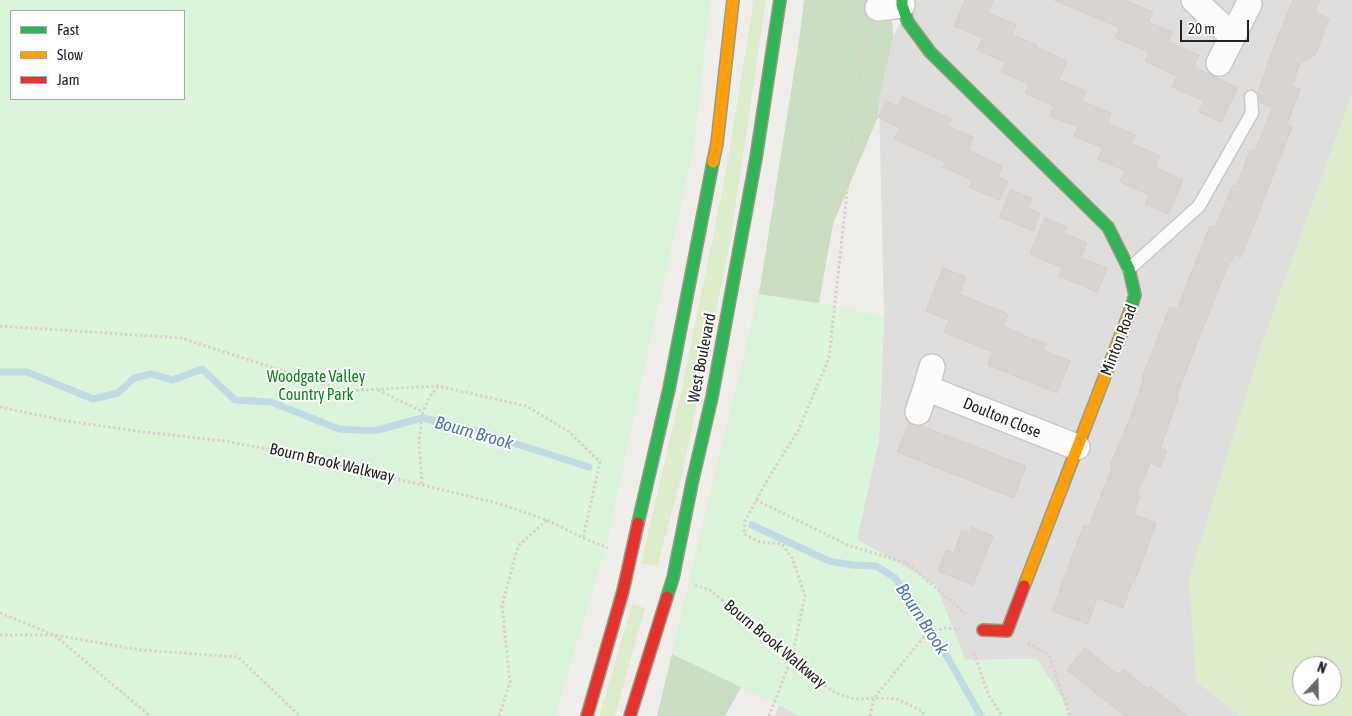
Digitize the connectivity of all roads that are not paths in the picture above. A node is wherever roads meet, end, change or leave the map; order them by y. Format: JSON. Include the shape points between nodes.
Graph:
{"nodes":[{"id":1,"x":733,"y":0,"type":"edge"},
{"id":2,"x":780,"y":0,"type":"edge"},
{"id":3,"x":1194,"y":0,"type":"edge"},
{"id":4,"x":902,"y":2,"type":"edge"},
{"id":5,"x":1249,"y":4,"type":"dead end"},
{"id":6,"x":878,"y":8,"type":"road end"},
{"id":7,"x":1232,"y":36,"type":"junction"},
{"id":8,"x":1219,"y":63,"type":"dead end"},
{"id":9,"x":1251,"y":97,"type":"dead end"},
{"id":10,"x":1129,"y":269,"type":"junction"},
{"id":11,"x":918,"y":412,"type":"dead end"},
{"id":12,"x":1077,"y":447,"type":"junction"},
{"id":13,"x":983,"y":630,"type":"road end"},
{"id":14,"x":587,"y":716,"type":"edge"},
{"id":15,"x":630,"y":716,"type":"edge"}],
"edges":[{"from":1,"to":14,"type":"main road","name":"West Boulevard","via":[[717,143],[669,389],[623,591]]},
{"from":2,"to":15,"type":"main road","name":"West Boulevard","via":[[756,158],[712,396],[673,578]]},
{"from":3,"to":7,"type":"street"},
{"from":4,"to":6,"type":"street","name":"Minton Road"},
{"from":4,"to":10,"type":"main road","name":"Minton Road","via":[[908,22],[930,52],[1108,227]]},
{"from":5,"to":7,"type":"street"},
{"from":7,"to":8,"type":"street"},
{"from":9,"to":10,"type":"lane","via":[[1252,113],[1199,206]]},
{"from":10,"to":12,"type":"main road","name":"Minton Road","via":[[1135,295]]},
{"from":11,"to":12,"type":"street","name":"Doulton Close","via":[[929,377]]},
{"from":12,"to":13,"type":"main road","name":"Minton Road","via":[[1007,631]]}]}
